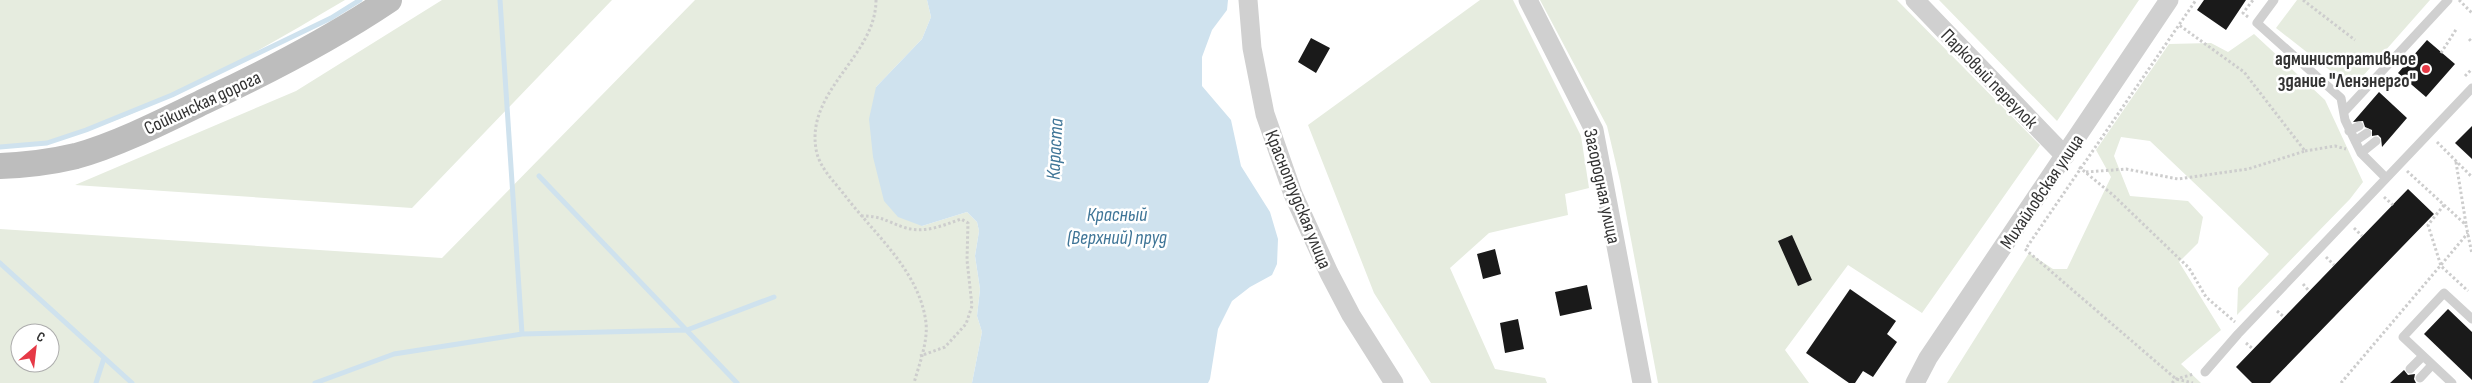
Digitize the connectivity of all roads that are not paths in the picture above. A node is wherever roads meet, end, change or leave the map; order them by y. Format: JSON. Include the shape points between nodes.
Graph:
{"nodes":[{"id":1,"x":389,"y":0,"type":"edge"},
{"id":2,"x":1248,"y":0,"type":"edge"},
{"id":3,"x":1528,"y":0,"type":"edge"},
{"id":4,"x":1915,"y":0,"type":"edge"},
{"id":5,"x":2168,"y":0,"type":"edge"},
{"id":6,"x":2274,"y":0,"type":"edge"},
{"id":7,"x":2448,"y":0,"type":"edge"},
{"id":8,"x":2438,"y":11,"type":"junction"},
{"id":9,"x":2445,"y":18,"type":"dead end"},
{"id":10,"x":2472,"y":88,"type":"edge"},
{"id":11,"x":2344,"y":112,"type":"junction"},
{"id":12,"x":2359,"y":126,"type":"dead end"},
{"id":13,"x":2349,"y":131,"type":"junction"},
{"id":14,"x":2367,"y":133,"type":"dead end"},
{"id":15,"x":2376,"y":141,"type":"dead end"},
{"id":16,"x":2355,"y":142,"type":"junction"},
{"id":17,"x":2361,"y":153,"type":"junction"},
{"id":18,"x":2065,"y":156,"type":"junction"},
{"id":19,"x":0,"y":166,"type":"edge"},
{"id":20,"x":2386,"y":178,"type":"junction"},
{"id":21,"x":2472,"y":319,"type":"edge"},
{"id":22,"x":2423,"y":356,"type":"junction"},
{"id":23,"x":2432,"y":365,"type":"junction"},
{"id":24,"x":2410,"y":370,"type":"dead end"},
{"id":25,"x":2205,"y":372,"type":"road end"},
{"id":26,"x":2420,"y":378,"type":"dead end"},
{"id":27,"x":1394,"y":383,"type":"edge"},
{"id":28,"x":1642,"y":383,"type":"edge"},
{"id":29,"x":1915,"y":383,"type":"edge"},
{"id":30,"x":2452,"y":383,"type":"edge"}],
"edges":[{"from":1,"to":19,"type":"main road","name":"Сойкинская дорога","via":[[256,77],[149,128],[76,156]]},
{"from":2,"to":27,"type":"street","name":"Краснопрудская улица","via":[[1252,48],[1265,114],[1293,194],[1342,298]]},
{"from":3,"to":28,"type":"street","name":"Загородная улица","via":[[1594,130]]},
{"from":4,"to":18,"type":"street","name":"Парковый переулок"},
{"from":5,"to":18,"type":"street","name":"Михайловская улица"},
{"from":6,"to":11,"type":"lane","via":[[2257,23],[2341,98]]},
{"from":7,"to":8,"type":"lane"},
{"from":8,"to":9,"type":"lane"},
{"from":8,"to":11,"type":"lane"},
{"from":10,"to":20,"type":"lane"},
{"from":11,"to":13,"type":"lane"},
{"from":12,"to":13,"type":"lane"},
{"from":13,"to":16,"type":"lane"},
{"from":14,"to":16,"type":"lane"},
{"from":15,"to":17,"type":"lane"},
{"from":16,"to":17,"type":"lane"},
{"from":17,"to":20,"type":"lane"},
{"from":18,"to":29,"type":"street","name":"Михайловская улица","via":[[1928,358]]},
{"from":20,"to":25,"type":"lane"},
{"from":21,"to":22,"type":"lane","via":[[2444,293],[2404,337]]},
{"from":22,"to":23,"type":"lane"},
{"from":22,"to":24,"type":"lane"},
{"from":23,"to":26,"type":"lane"},
{"from":23,"to":30,"type":"lane"}]}
